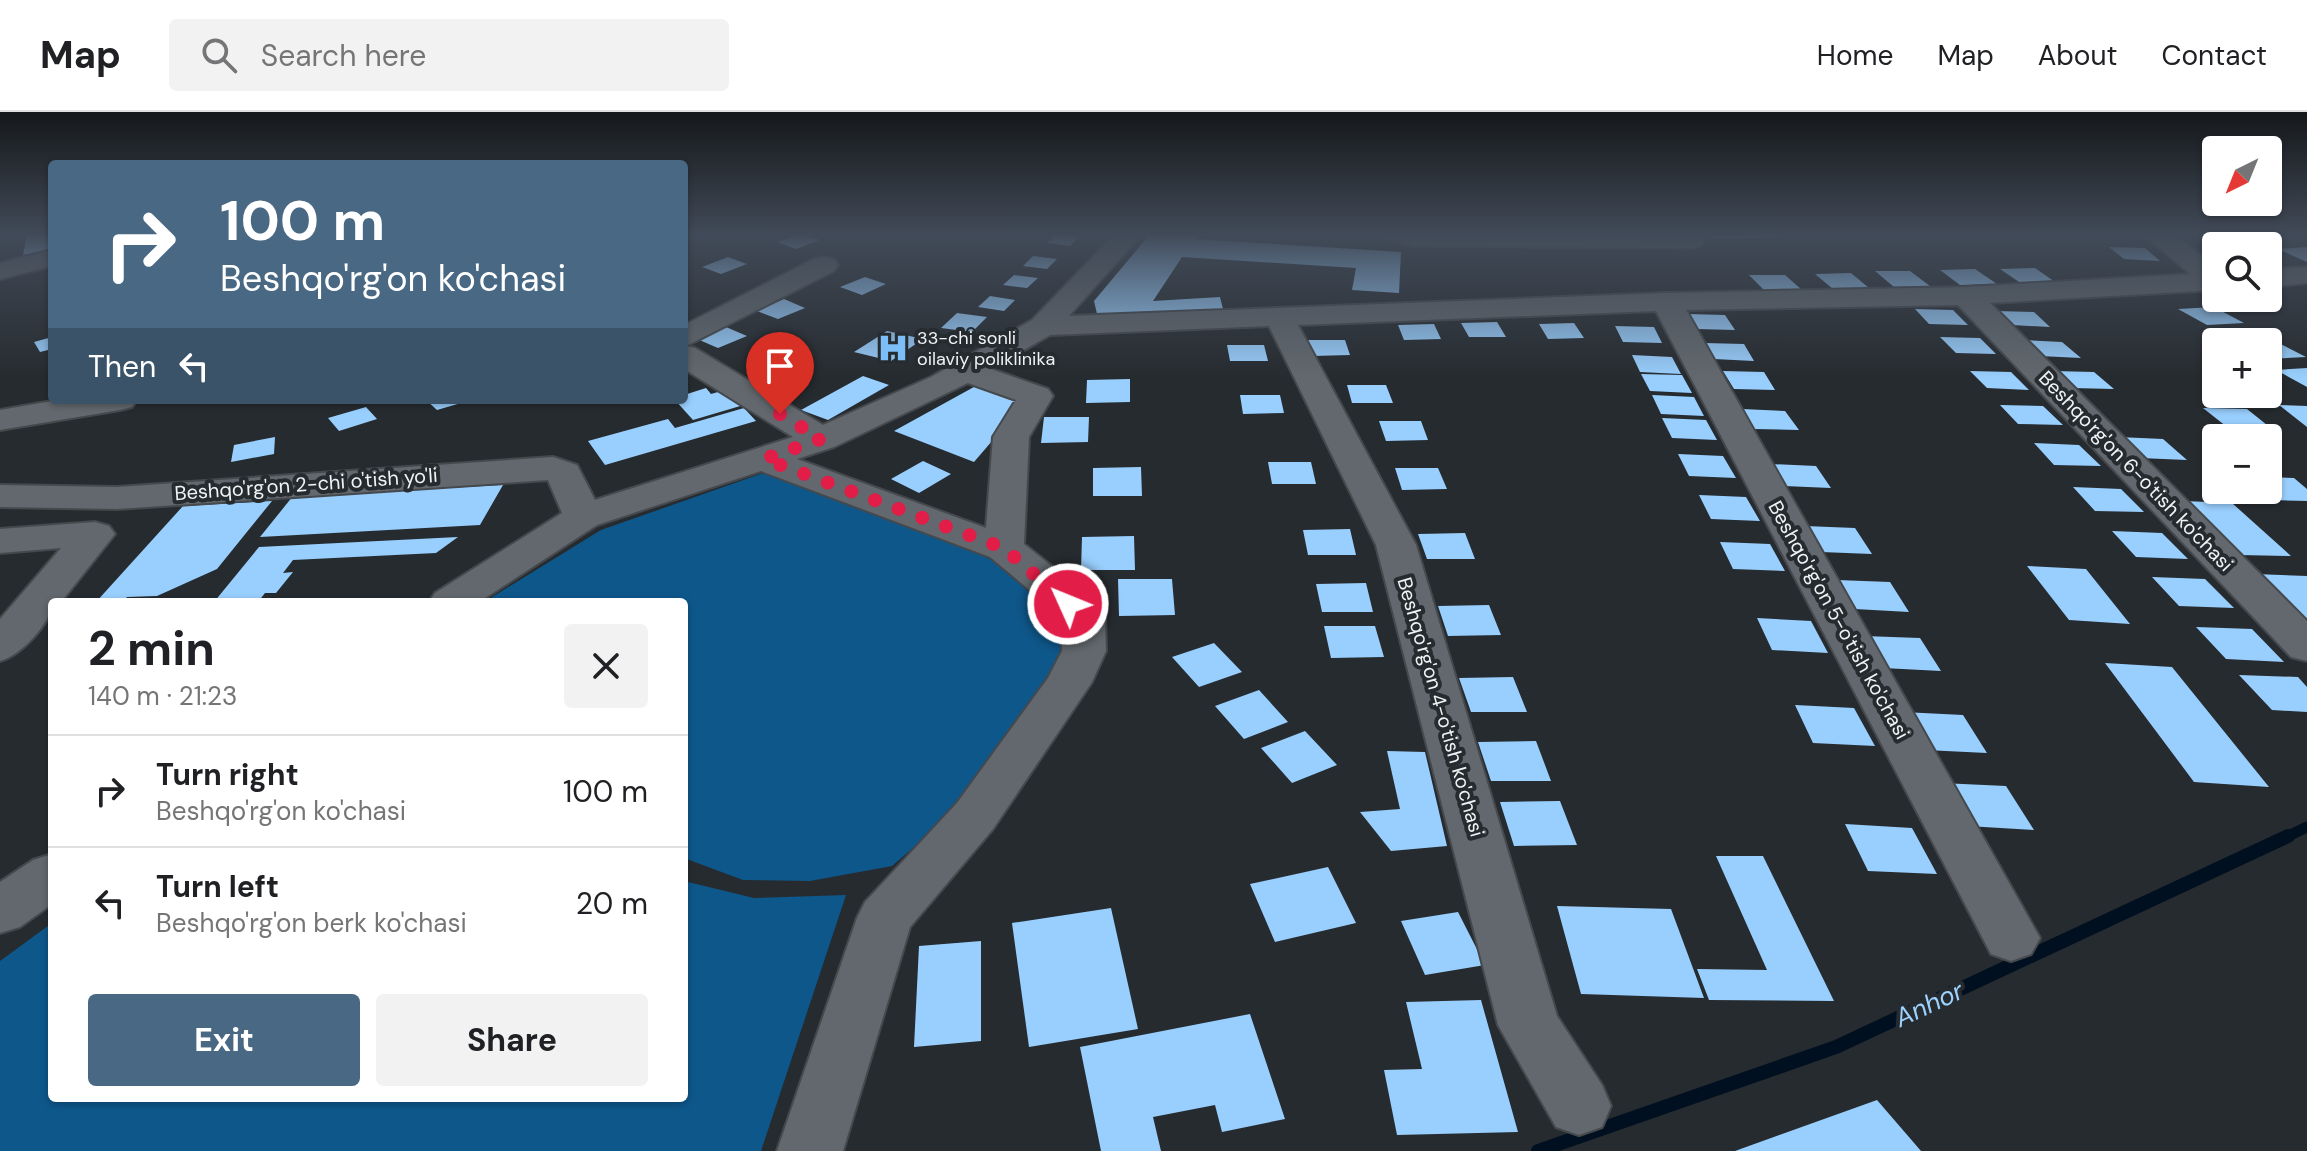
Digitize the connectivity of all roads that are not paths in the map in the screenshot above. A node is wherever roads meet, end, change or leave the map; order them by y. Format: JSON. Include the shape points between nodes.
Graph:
{"nodes":[{"id":1,"x":790,"y":282,"type":"edge"},
{"id":2,"x":1084,"y":282,"type":"edge"},
{"id":3,"x":1724,"y":282,"type":"edge"},
{"id":4,"x":2177,"y":282,"type":"edge"},
{"id":5,"x":1966,"y":296,"type":"junction"},
{"id":6,"x":1737,"y":299,"type":"junction"},
{"id":7,"x":1666,"y":302,"type":"junction"},
{"id":8,"x":1279,"y":317,"type":"junction"},
{"id":9,"x":1043,"y":326,"type":"junction"},
{"id":10,"x":688,"y":335,"type":"edge"},
{"id":11,"x":688,"y":357,"type":"edge"},
{"id":12,"x":965,"y":371,"type":"junction"},
{"id":13,"x":96,"y":404,"type":"edge"},
{"id":14,"x":0,"y":420,"type":"edge"},
{"id":15,"x":821,"y":439,"type":"junction"},
{"id":16,"x":764,"y":459,"type":"junction"},
{"id":17,"x":5,"y":500,"type":"edge"},
{"id":18,"x":583,"y":517,"type":"junction"},
{"id":19,"x":0,"y":541,"type":"edge"},
{"id":20,"x":1004,"y":548,"type":"junction"},
{"id":21,"x":456,"y":598,"type":"edge"},
{"id":22,"x":0,"y":647,"type":"edge"},
{"id":23,"x":2307,"y":647,"type":"edge"},
{"id":24,"x":48,"y":878,"type":"edge"},
{"id":25,"x":0,"y":911,"type":"edge"},
{"id":26,"x":2011,"y":938,"type":"dead end"},
{"id":27,"x":1579,"y":1106,"type":"dead end"},
{"id":28,"x":810,"y":1151,"type":"edge"}],
"edges":[{"from":1,"to":10,"type":"street"},
{"from":2,"to":9,"type":"street"},
{"from":3,"to":6,"type":"street"},
{"from":4,"to":5,"type":"street"},
{"from":5,"to":6,"type":"street"},
{"from":5,"to":23,"type":"street","name":"Beshqo'rg'on 6-o'tish ko'chasi"},
{"from":6,"to":7,"type":"street"},
{"from":7,"to":8,"type":"street"},
{"from":7,"to":26,"type":"street","name":"Beshqo'rg'on 5-o'tish ko'chasi"},
{"from":8,"to":9,"type":"street"},
{"from":8,"to":27,"type":"street","name":"Beshqo'rg'on 4-o'tish ko'chasi","via":[[1396,545],[1529,1025]]},
{"from":9,"to":12,"type":"street"},
{"from":11,"to":15,"type":"street"},
{"from":12,"to":15,"type":"street"},
{"from":12,"to":20,"type":"street","via":[[1036,396],[1011,437]]},
{"from":13,"to":14,"type":"street"},
{"from":15,"to":16,"type":"street"},
{"from":16,"to":18,"type":"street"},
{"from":16,"to":20,"type":"street"},
{"from":17,"to":18,"type":"street","name":"Beshqo'rg'on 2-chi o'tish yo'li","via":[[117,498],[553,468],[564,473]]},
{"from":18,"to":21,"type":"street"},
{"from":19,"to":22,"type":"street","via":[[95,534]]},
{"from":20,"to":28,"type":"street","via":[[1083,620],[1084,651],[1069,682],[975,816],[885,918]]},
{"from":24,"to":25,"type":"street"}]}
